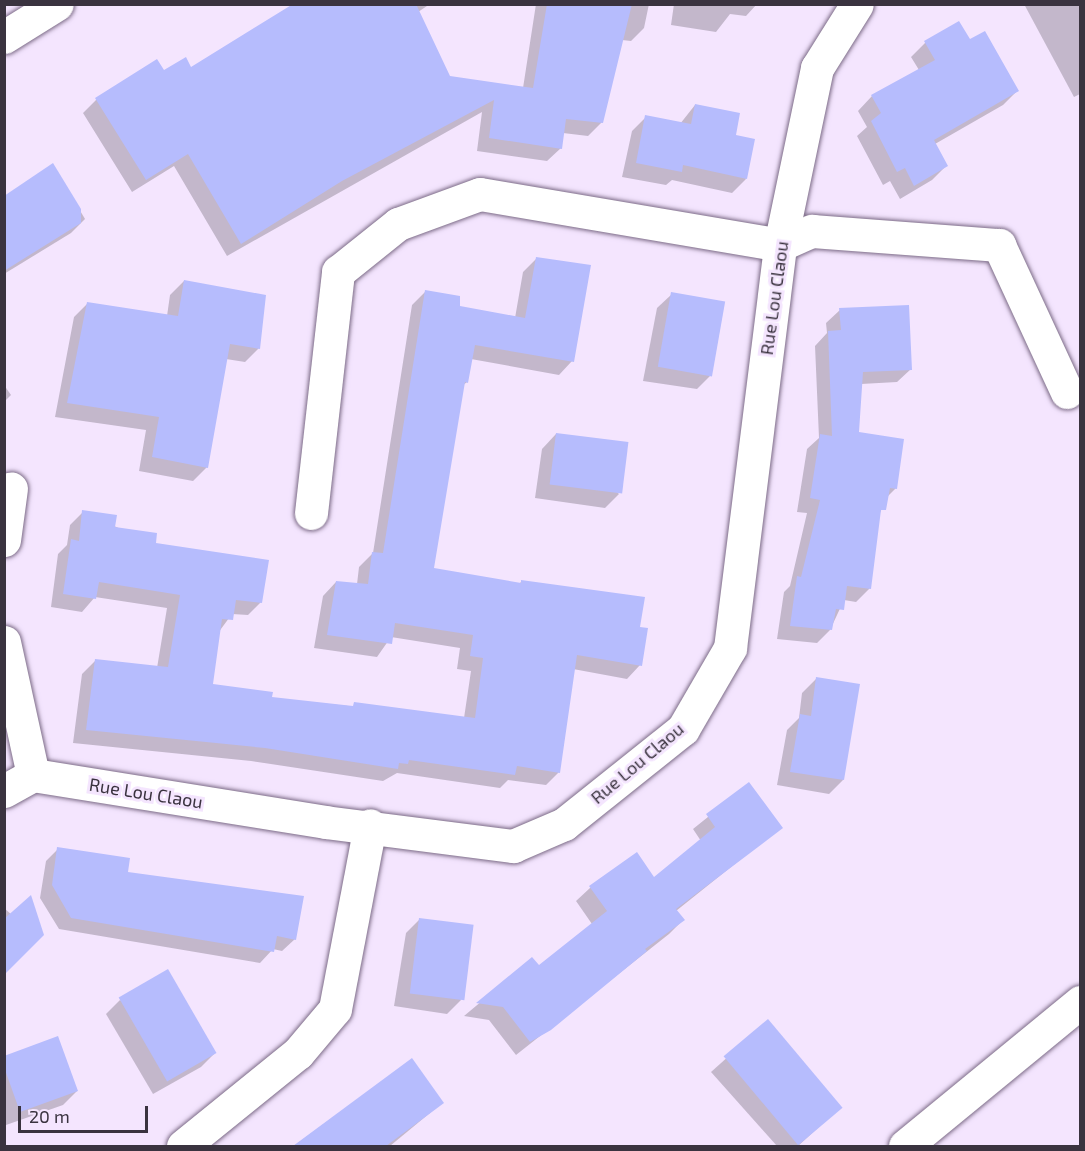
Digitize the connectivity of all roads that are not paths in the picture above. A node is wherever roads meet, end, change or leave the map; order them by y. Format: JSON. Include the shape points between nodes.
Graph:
{"nodes":[{"id":1,"x":57,"y":4,"type":"edge"},
{"id":2,"x":856,"y":4,"type":"edge"},
{"id":3,"x":4,"y":37,"type":"edge"},
{"id":4,"x":780,"y":244,"type":"junction"},
{"id":5,"x":1067,"y":392,"type":"dead end"},
{"id":6,"x":11,"y":488,"type":"dead end"},
{"id":7,"x":311,"y":513,"type":"dead end"},
{"id":8,"x":4,"y":540,"type":"edge"},
{"id":9,"x":4,"y":642,"type":"edge"},
{"id":10,"x":33,"y":775,"type":"junction"},
{"id":11,"x":4,"y":791,"type":"edge"},
{"id":12,"x":370,"y":825,"type":"junction"},
{"id":13,"x":1080,"y":1002,"type":"edge"},
{"id":14,"x":183,"y":1146,"type":"edge"},
{"id":15,"x":905,"y":1146,"type":"edge"}],
"edges":[{"from":1,"to":3,"type":"street"},
{"from":2,"to":4,"type":"street","name":"Rue Lou Claou","via":[[817,68]]},
{"from":4,"to":5,"type":"street","via":[[812,231],[999,245]]},
{"from":4,"to":7,"type":"street","via":[[480,194],[398,224],[338,272]]},
{"from":4,"to":12,"type":"street","name":"Rue Lou Claou","via":[[730,648],[683,729],[564,824],[513,846]]},
{"from":6,"to":8,"type":"street"},
{"from":9,"to":10,"type":"street"},
{"from":10,"to":11,"type":"street"},
{"from":10,"to":12,"type":"street","name":"Rue Lou Claou","via":[[325,822]]},
{"from":12,"to":14,"type":"street","via":[[335,1009],[298,1053]]},
{"from":13,"to":15,"type":"street"}]}
